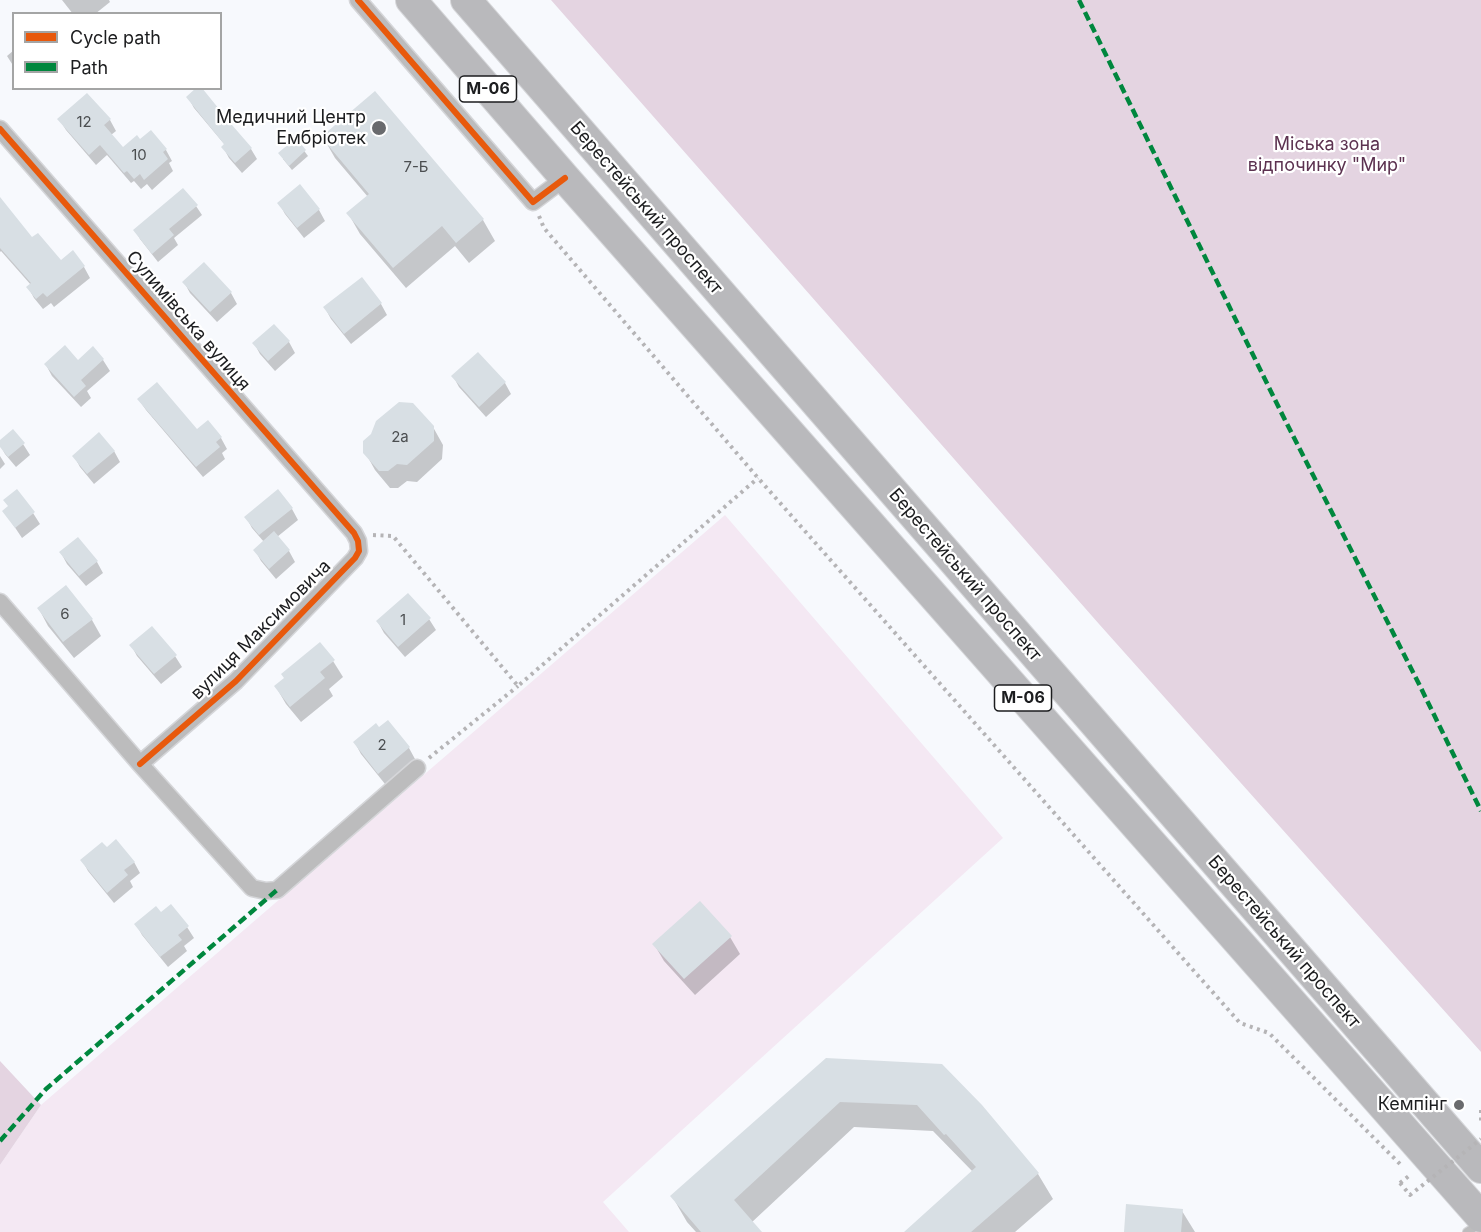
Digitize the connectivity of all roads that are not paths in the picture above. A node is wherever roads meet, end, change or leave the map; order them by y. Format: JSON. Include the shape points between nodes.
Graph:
{"nodes":[{"id":1,"x":358,"y":0,"type":"edge"},
{"id":2,"x":411,"y":0,"type":"edge"},
{"id":3,"x":466,"y":0,"type":"edge"},
{"id":4,"x":0,"y":129,"type":"edge"},
{"id":5,"x":565,"y":178,"type":"junction"},
{"id":6,"x":354,"y":533,"type":"joint"},
{"id":7,"x":0,"y":602,"type":"edge"},
{"id":8,"x":140,"y":764,"type":"junction"},
{"id":9,"x":417,"y":768,"type":"road end"},
{"id":10,"x":1481,"y":1168,"type":"edge"},
{"id":11,"x":1481,"y":1217,"type":"edge"},
{"id":12,"x":1481,"y":1223,"type":"edge"},
{"id":13,"x":1467,"y":1232,"type":"edge"}],
"edges":[{"from":1,"to":5,"type":"street","via":[[533,202]]},
{"from":2,"to":5,"type":"highway","number":"М-06"},
{"from":3,"to":10,"type":"highway","name":"Берестейський проспект","number":"М-06"},
{"from":4,"to":6,"type":"street","name":"Сулимівська вулиця"},
{"from":5,"to":11,"type":"highway","name":"Берестейський проспект","number":"М-06"},
{"from":6,"to":8,"type":"street","name":"вулиця Максимовича","via":[[359,545],[355,558],[236,681]]},
{"from":7,"to":8,"type":"street"},
{"from":8,"to":9,"type":"street","via":[[252,888],[266,891],[277,890]]},
{"from":12,"to":13,"type":"lane"}]}
